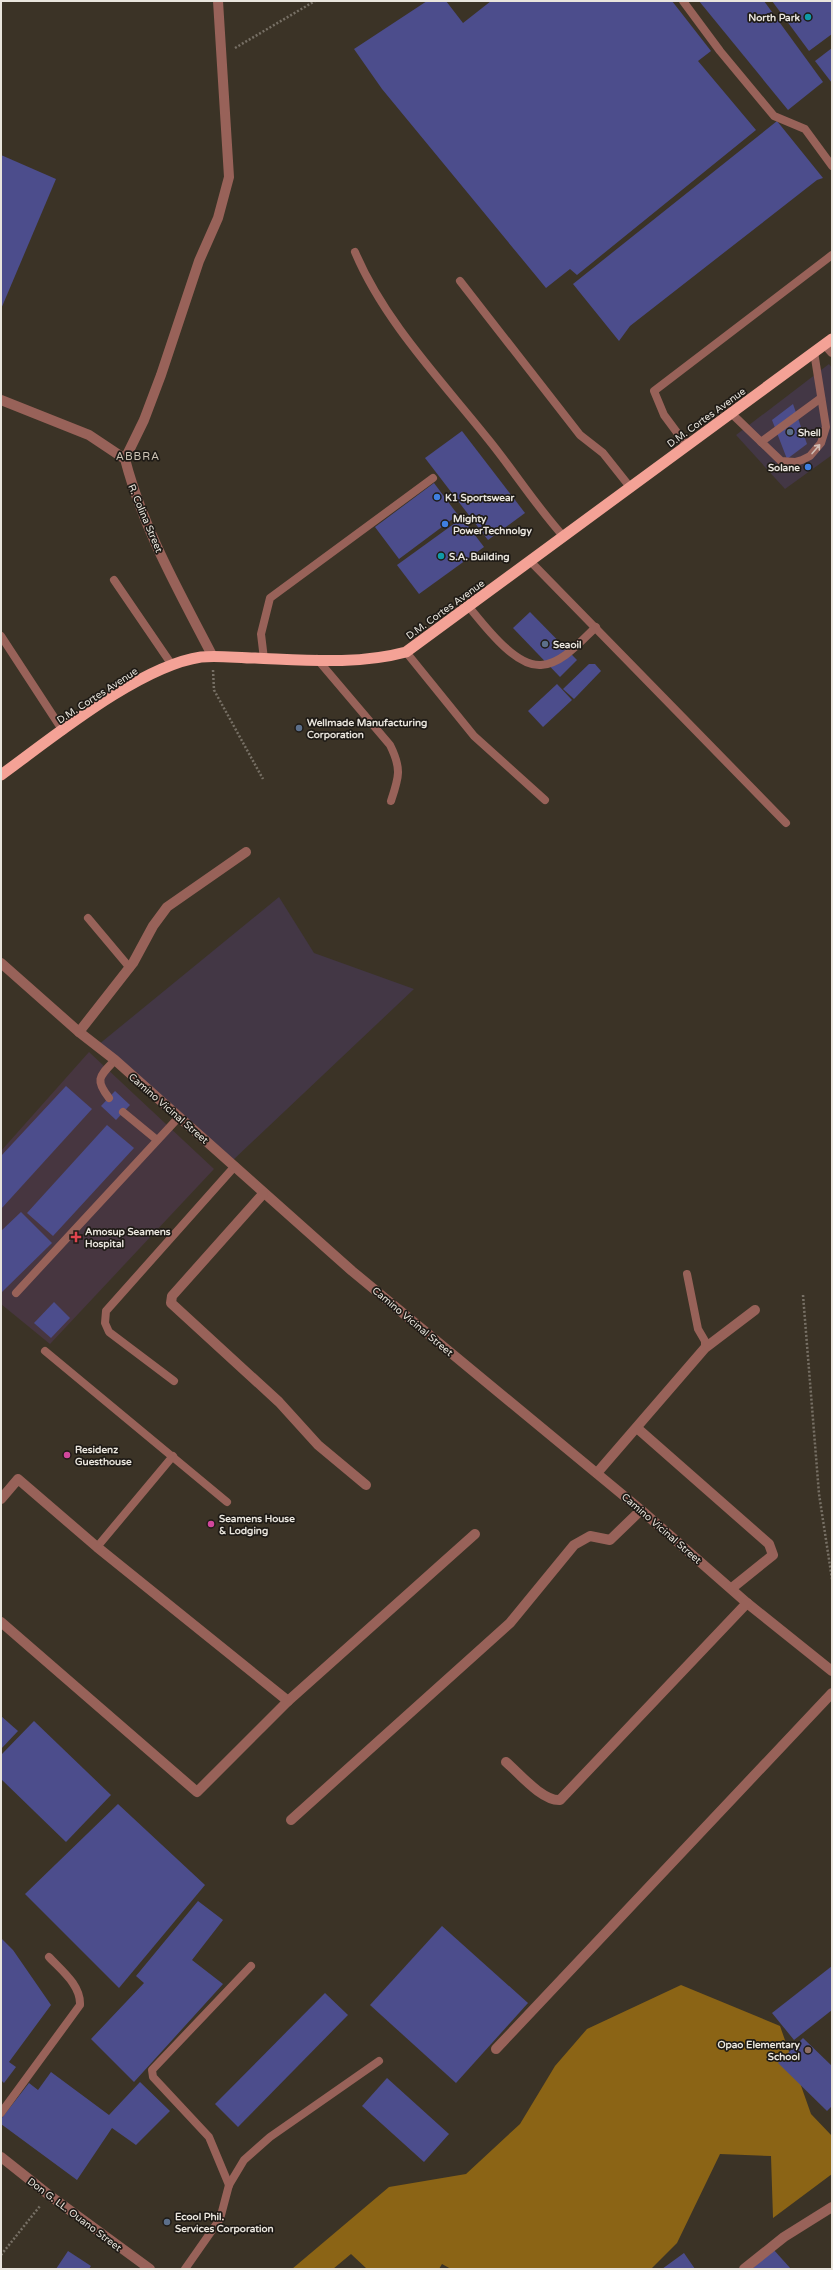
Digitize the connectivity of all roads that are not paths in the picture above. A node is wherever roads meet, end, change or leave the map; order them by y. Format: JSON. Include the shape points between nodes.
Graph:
{"nodes":[{"id":1,"x":218,"y":1,"type":"edge"},
{"id":2,"x":683,"y":1,"type":"edge"},
{"id":3,"x":832,"y":166,"type":"edge"},
{"id":4,"x":355,"y":252,"type":"dead end"},
{"id":5,"x":832,"y":255,"type":"edge"},
{"id":6,"x":460,"y":281,"type":"dead end"},
{"id":7,"x":830,"y":345,"type":"edge"},
{"id":8,"x":814,"y":352,"type":"junction"},
{"id":9,"x":821,"y":398,"type":"junction"},
{"id":10,"x":1,"y":400,"type":"edge"},
{"id":11,"x":731,"y":413,"type":"junction"},
{"id":12,"x":761,"y":442,"type":"junction"},
{"id":13,"x":687,"y":446,"type":"junction"},
{"id":14,"x":125,"y":459,"type":"junction"},
{"id":15,"x":433,"y":478,"type":"dead end"},
{"id":16,"x":630,"y":487,"type":"junction"},
{"id":17,"x":564,"y":537,"type":"junction"},
{"id":18,"x":530,"y":561,"type":"junction"},
{"id":19,"x":114,"y":580,"type":"dead end"},
{"id":20,"x":469,"y":607,"type":"junction"},
{"id":21,"x":596,"y":627,"type":"junction"},
{"id":22,"x":1,"y":636,"type":"edge"},
{"id":23,"x":406,"y":652,"type":"junction"},
{"id":24,"x":213,"y":657,"type":"junction"},
{"id":25,"x":264,"y":658,"type":"junction"},
{"id":26,"x":317,"y":659,"type":"junction"},
{"id":27,"x":172,"y":665,"type":"junction"},
{"id":28,"x":63,"y":731,"type":"junction"},
{"id":29,"x":1,"y":775,"type":"edge"},
{"id":30,"x":545,"y":800,"type":"dead end"},
{"id":31,"x":391,"y":801,"type":"dead end"},
{"id":32,"x":786,"y":823,"type":"dead end"},
{"id":33,"x":246,"y":852,"type":"dead end"},
{"id":34,"x":88,"y":918,"type":"dead end"},
{"id":35,"x":1,"y":963,"type":"edge"},
{"id":36,"x":130,"y":968,"type":"junction"},
{"id":37,"x":79,"y":1032,"type":"junction"},
{"id":38,"x":115,"y":1060,"type":"junction"},
{"id":39,"x":109,"y":1098,"type":"dead end"},
{"id":40,"x":123,"y":1112,"type":"dead end"},
{"id":41,"x":179,"y":1116,"type":"junction"},
{"id":42,"x":157,"y":1140,"type":"junction"},
{"id":43,"x":235,"y":1166,"type":"junction"},
{"id":44,"x":263,"y":1194,"type":"junction"},
{"id":45,"x":687,"y":1274,"type":"dead end"},
{"id":46,"x":16,"y":1293,"type":"dead end"},
{"id":47,"x":755,"y":1310,"type":"dead end"},
{"id":48,"x":705,"y":1348,"type":"junction"},
{"id":49,"x":45,"y":1351,"type":"dead end"},
{"id":50,"x":174,"y":1381,"type":"dead end"},
{"id":51,"x":637,"y":1428,"type":"junction"},
{"id":52,"x":173,"y":1456,"type":"junction"},
{"id":53,"x":597,"y":1473,"type":"junction"},
{"id":54,"x":366,"y":1485,"type":"dead end"},
{"id":55,"x":1,"y":1499,"type":"edge"},
{"id":56,"x":227,"y":1502,"type":"dead end"},
{"id":57,"x":641,"y":1510,"type":"junction"},
{"id":58,"x":475,"y":1534,"type":"dead end"},
{"id":59,"x":97,"y":1547,"type":"junction"},
{"id":60,"x":732,"y":1588,"type":"junction"},
{"id":61,"x":747,"y":1603,"type":"junction"},
{"id":62,"x":1,"y":1622,"type":"edge"},
{"id":63,"x":832,"y":1671,"type":"edge"},
{"id":64,"x":832,"y":1693,"type":"edge"},
{"id":65,"x":288,"y":1701,"type":"junction"},
{"id":66,"x":506,"y":1762,"type":"dead end"},
{"id":67,"x":291,"y":1820,"type":"dead end"},
{"id":68,"x":49,"y":1957,"type":"dead end"},
{"id":69,"x":251,"y":1966,"type":"dead end"},
{"id":70,"x":496,"y":2049,"type":"dead end"},
{"id":71,"x":379,"y":2061,"type":"dead end"},
{"id":72,"x":1,"y":2114,"type":"edge"},
{"id":73,"x":1,"y":2157,"type":"edge"},
{"id":74,"x":229,"y":2185,"type":"junction"},
{"id":75,"x":832,"y":2207,"type":"edge"},
{"id":76,"x":150,"y":2269,"type":"edge"},
{"id":77,"x":185,"y":2269,"type":"edge"},
{"id":78,"x":744,"y":2269,"type":"edge"}],
"edges":[{"from":1,"to":14,"type":"street","via":[[229,177],[218,218],[199,260],[159,381]]},
{"from":2,"to":3,"type":"lane","via":[[720,51],[774,116],[805,129]]},
{"from":4,"to":17,"type":"lane","via":[[378,299]]},
{"from":5,"to":13,"type":"lane","via":[[654,392],[664,415]]},
{"from":6,"to":16,"type":"lane","via":[[580,435],[603,453]]},
{"from":7,"to":8,"type":"highway","name":"D.M. Cortes Avenue"},
{"from":8,"to":9,"type":"lane"},
{"from":8,"to":11,"type":"highway","name":"D.M. Cortes Avenue"},
{"from":9,"to":12,"type":"lane"},
{"from":12,"to":9,"type":"lane","one_way":true,"via":[[781,461],[795,462],[810,456],[821,443],[826,427]]},
{"from":10,"to":14,"type":"street","via":[[89,434]]},
{"from":11,"to":12,"type":"lane"},
{"from":11,"to":13,"type":"highway","name":"D.M. Cortes Avenue"},
{"from":13,"to":16,"type":"highway","name":"D.M. Cortes Avenue"},
{"from":14,"to":24,"type":"street","name":"R. Colina Street","via":[[133,490],[151,531]]},
{"from":15,"to":25,"type":"lane","via":[[270,598],[261,634]]},
{"from":16,"to":17,"type":"highway","name":"D.M. Cortes Avenue"},
{"from":17,"to":18,"type":"highway","name":"D.M. Cortes Avenue"},
{"from":18,"to":20,"type":"highway","name":"D.M. Cortes Avenue"},
{"from":18,"to":21,"type":"lane"},
{"from":19,"to":27,"type":"lane"},
{"from":20,"to":21,"type":"lane","via":[[499,642],[527,663],[541,665],[553,661],[574,648]]},
{"from":20,"to":23,"type":"highway","name":"D.M. Cortes Avenue"},
{"from":21,"to":32,"type":"lane"},
{"from":22,"to":28,"type":"lane"},
{"from":23,"to":26,"type":"highway","name":"D.M. Cortes Avenue","via":[[369,659]]},
{"from":23,"to":30,"type":"lane","via":[[474,736]]},
{"from":24,"to":25,"type":"highway","name":"D.M. Cortes Avenue"},
{"from":24,"to":27,"type":"highway","name":"D.M. Cortes Avenue","via":[[191,659]]},
{"from":25,"to":26,"type":"highway","name":"D.M. Cortes Avenue"},
{"from":26,"to":31,"type":"lane","via":[[390,745],[398,760],[400,770]]},
{"from":27,"to":28,"type":"highway","name":"D.M. Cortes Avenue","via":[[111,698]]},
{"from":28,"to":29,"type":"highway","name":"D.M. Cortes Avenue"},
{"from":33,"to":36,"type":"street","via":[[167,907],[153,926]]},
{"from":34,"to":36,"type":"lane"},
{"from":35,"to":37,"type":"street","name":"Camino Vicinal Street"},
{"from":36,"to":37,"type":"street"},
{"from":37,"to":38,"type":"street","name":"Camino Vicinal Street"},
{"from":38,"to":39,"type":"lane","via":[[99,1080],[101,1088]]},
{"from":38,"to":41,"type":"street","name":"Camino Vicinal Street"},
{"from":40,"to":42,"type":"lane"},
{"from":41,"to":42,"type":"lane"},
{"from":41,"to":43,"type":"street","name":"Camino Vicinal Street"},
{"from":42,"to":46,"type":"lane"},
{"from":43,"to":44,"type":"street","name":"Camino Vicinal Street"},
{"from":43,"to":50,"type":"lane","via":[[106,1311],[105,1323],[109,1332]]},
{"from":44,"to":53,"type":"street","name":"Camino Vicinal Street","via":[[352,1271]]},
{"from":44,"to":54,"type":"street","via":[[172,1296],[171,1303],[279,1402],[318,1445]]},
{"from":45,"to":48,"type":"lane","via":[[698,1329],[705,1341]]},
{"from":47,"to":48,"type":"street"},
{"from":48,"to":51,"type":"street"},
{"from":49,"to":52,"type":"lane"},
{"from":51,"to":53,"type":"street"},
{"from":51,"to":60,"type":"street","via":[[769,1544],[773,1555]]},
{"from":52,"to":56,"type":"lane"},
{"from":52,"to":59,"type":"lane"},
{"from":53,"to":57,"type":"street","name":"Camino Vicinal Street"},
{"from":55,"to":59,"type":"street","via":[[18,1479]]},
{"from":57,"to":60,"type":"street","name":"Camino Vicinal Street"},
{"from":57,"to":67,"type":"street","via":[[610,1540],[590,1536],[574,1545],[510,1623]]},
{"from":58,"to":65,"type":"street"},
{"from":59,"to":65,"type":"street"},
{"from":60,"to":61,"type":"street","name":"Camino Vicinal Street"},
{"from":61,"to":63,"type":"street","name":"Camino Vicinal Street"},
{"from":61,"to":66,"type":"street","via":[[560,1800],[543,1795]]},
{"from":62,"to":65,"type":"street","via":[[197,1792]]},
{"from":64,"to":70,"type":"street"},
{"from":68,"to":72,"type":"lane","via":[[75,1986],[80,1996],[80,2005]]},
{"from":69,"to":74,"type":"lane","via":[[152,2070],[153,2077],[209,2137]]},
{"from":71,"to":74,"type":"lane","via":[[270,2137],[244,2160]]},
{"from":73,"to":76,"type":"street","name":"Don G. LL. Ouano Street"},
{"from":74,"to":77,"type":"lane","via":[[220,2219]]},
{"from":75,"to":78,"type":"street","via":[[784,2237]]}]}
